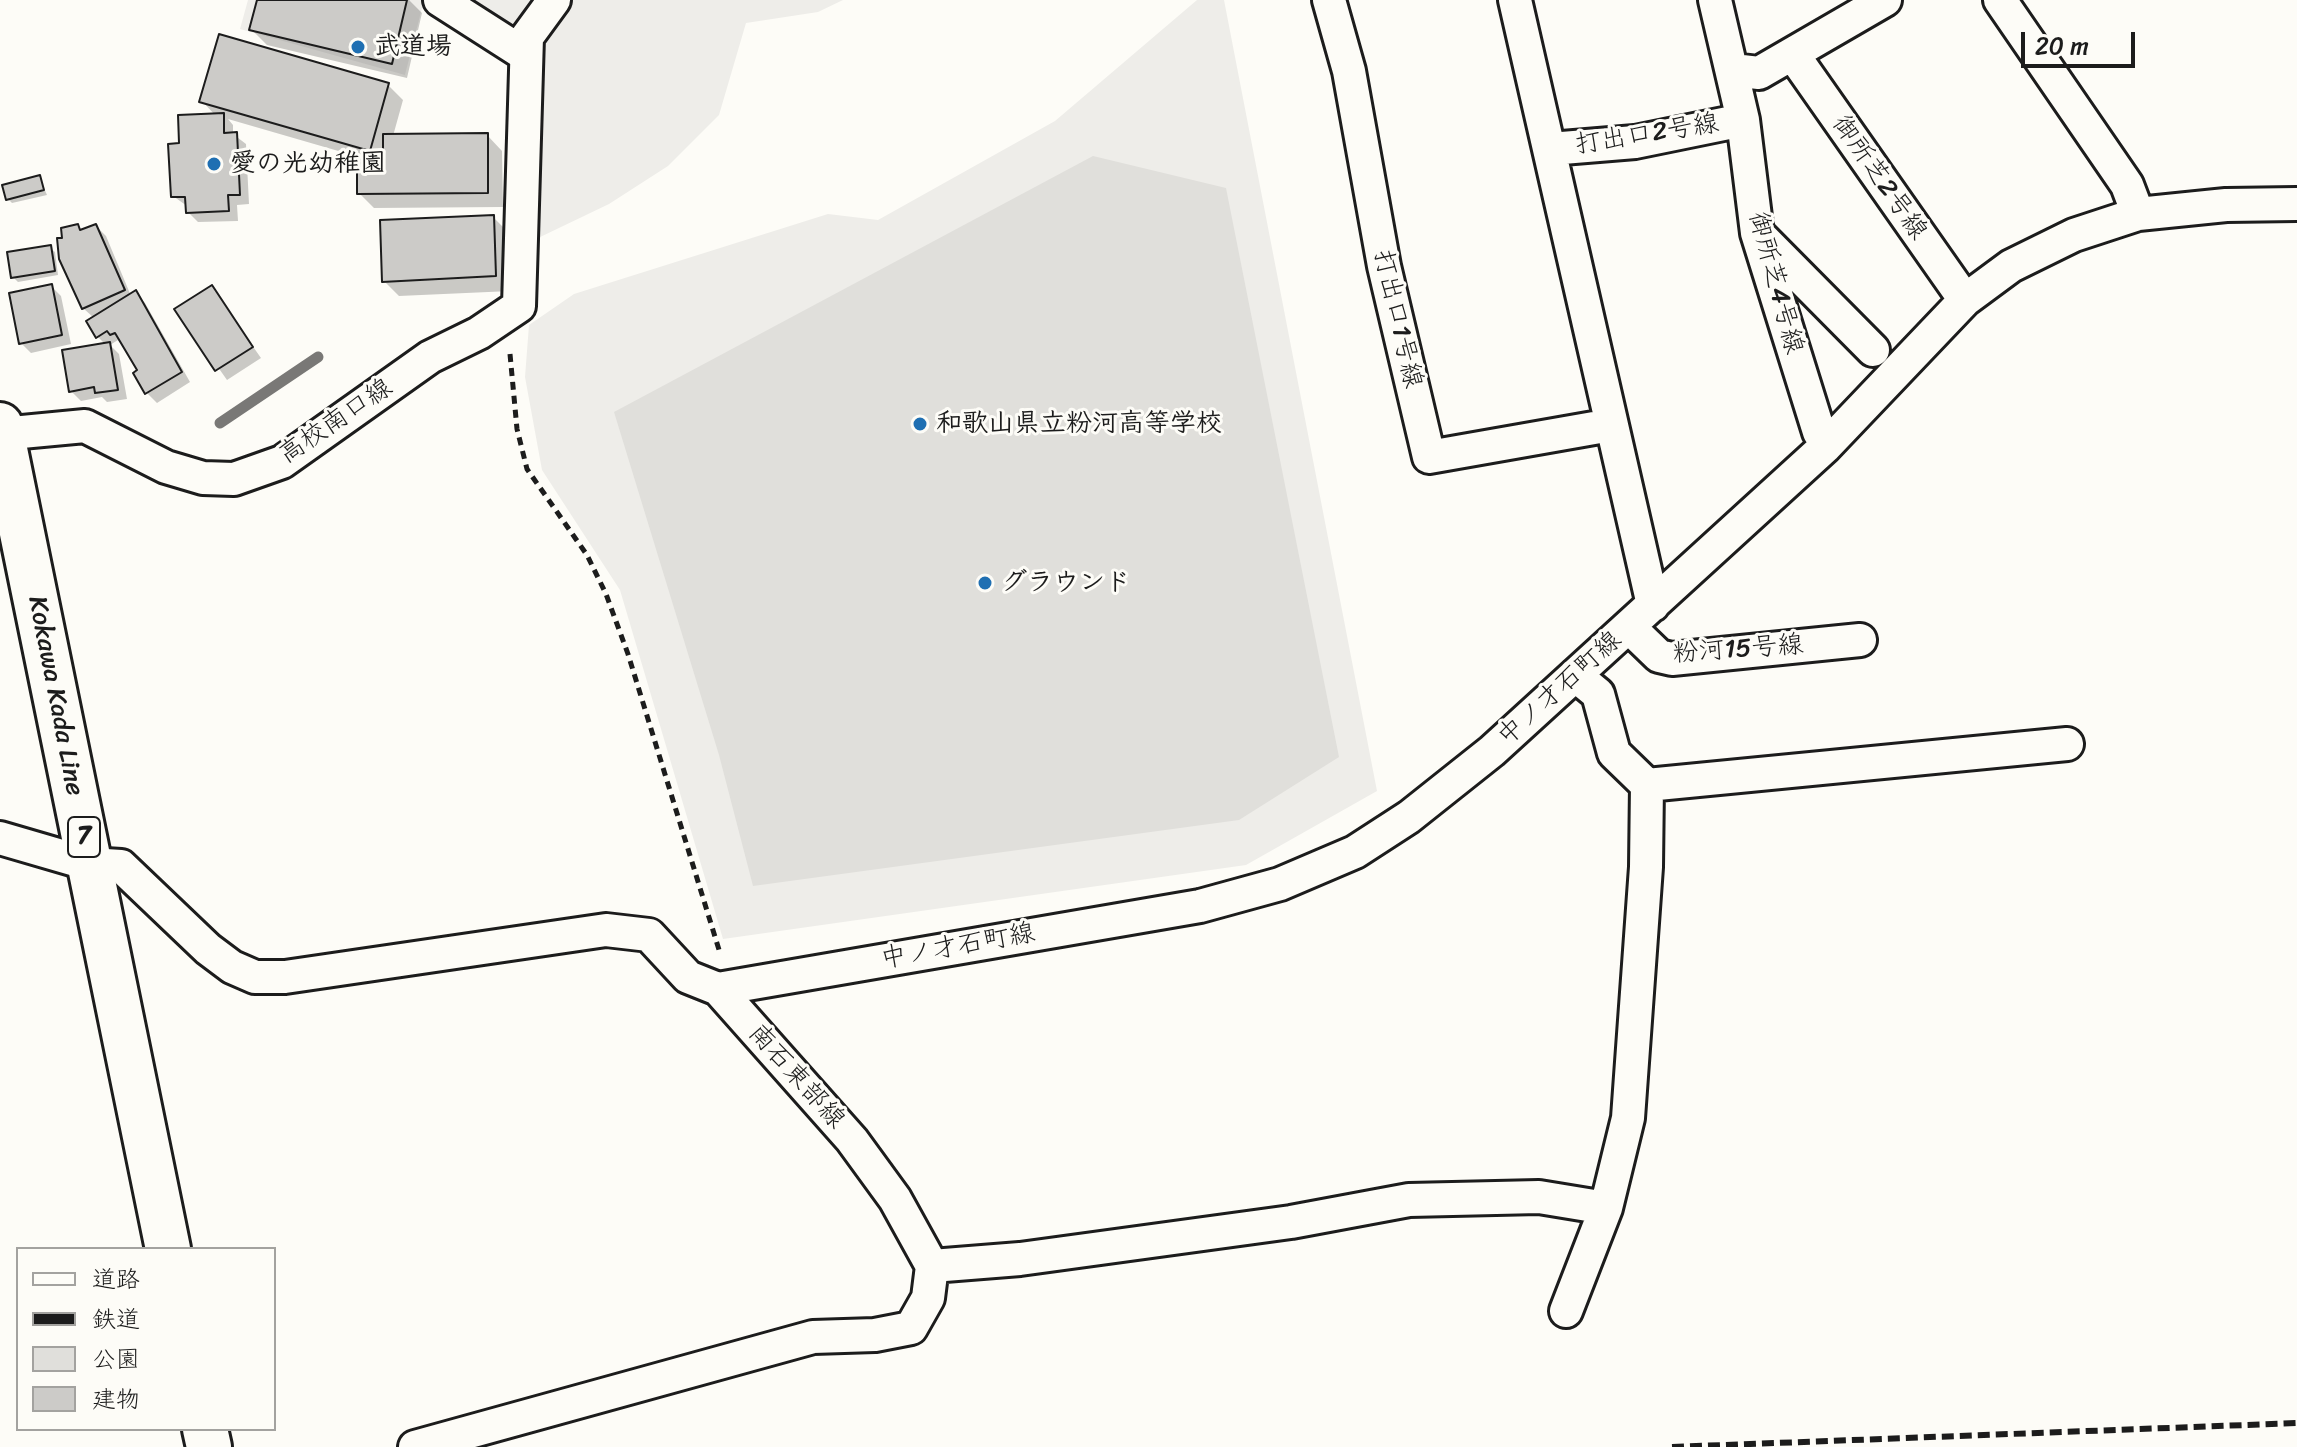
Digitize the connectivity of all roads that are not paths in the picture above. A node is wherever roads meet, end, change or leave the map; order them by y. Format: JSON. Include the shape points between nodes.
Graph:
{"nodes":[{"id":1,"x":440,"y":0,"type":"edge"},
{"id":2,"x":554,"y":0,"type":"edge"},
{"id":3,"x":1329,"y":0,"type":"edge"},
{"id":4,"x":1515,"y":0,"type":"edge"},
{"id":5,"x":1715,"y":0,"type":"edge"},
{"id":6,"x":1885,"y":0,"type":"edge"},
{"id":7,"x":2000,"y":0,"type":"edge"},
{"id":8,"x":526,"y":55,"type":"junction"},
{"id":9,"x":1794,"y":56,"type":"junction"},
{"id":10,"x":1733,"y":70,"type":"junction"},
{"id":11,"x":1743,"y":120,"type":"junction"},
{"id":12,"x":1550,"y":149,"type":"junction"},
{"id":13,"x":2297,"y":204,"type":"edge"},
{"id":14,"x":2138,"y":214,"type":"junction"},
{"id":15,"x":1757,"y":233,"type":"junction"},
{"id":16,"x":1965,"y":300,"type":"junction"},
{"id":17,"x":1873,"y":350,"type":"dead end"},
{"id":18,"x":1611,"y":425,"type":"junction"},
{"id":19,"x":1,"y":431,"type":"edge"},
{"id":20,"x":1827,"y":444,"type":"junction"},
{"id":21,"x":1653,"y":605,"type":"junction"},
{"id":22,"x":1629,"y":627,"type":"junction"},
{"id":23,"x":1860,"y":640,"type":"dead end"},
{"id":24,"x":1575,"y":675,"type":"junction"},
{"id":25,"x":2067,"y":744,"type":"dead end"},
{"id":26,"x":1647,"y":785,"type":"junction"},
{"id":27,"x":0,"y":838,"type":"edge"},
{"id":28,"x":89,"y":864,"type":"junction"},
{"id":29,"x":724,"y":988,"type":"junction"},
{"id":30,"x":1606,"y":1208,"type":"junction"},
{"id":31,"x":168,"y":1247,"type":"edge"},
{"id":32,"x":932,"y":1266,"type":"junction"},
{"id":33,"x":1566,"y":1311,"type":"dead end"},
{"id":34,"x":415,"y":1447,"type":"edge"}],
"edges":[{"from":1,"to":8,"type":"street"},
{"from":2,"to":8,"type":"street","via":[[527,37]]},
{"from":3,"to":18,"type":"street","name":"打出口1号線","via":[[1349,71],[1384,266],[1429,457]]},
{"from":4,"to":12,"type":"street"},
{"from":5,"to":10,"type":"street","name":"御所芝4号線"},
{"from":6,"to":9,"type":"street"},
{"from":7,"to":14,"type":"street","via":[[2127,185]]},
{"from":8,"to":19,"type":"street","name":"高校南口線","via":[[519,306],[430,357],[282,462],[234,479],[203,478],[166,467],[85,426]]},
{"from":9,"to":10,"type":"street","via":[[1759,73]]},
{"from":9,"to":16,"type":"street","name":"御所芝2号線"},
{"from":10,"to":11,"type":"street","name":"御所芝4号線"},
{"from":11,"to":12,"type":"street","name":"打出口2号線","via":[[1635,142]]},
{"from":11,"to":15,"type":"street","name":"御所芝4号線"},
{"from":12,"to":18,"type":"street"},
{"from":13,"to":14,"type":"street","name":"中ノ才石町線"},
{"from":14,"to":16,"type":"street","name":"中ノ才石町線","via":[[2074,235],[2011,266]]},
{"from":15,"to":17,"type":"street"},
{"from":15,"to":20,"type":"street","name":"御所芝4号線"},
{"from":16,"to":20,"type":"street","name":"中ノ才石町線"},
{"from":18,"to":21,"type":"street"},
{"from":19,"to":28,"type":"main road","name":"Kokawa Kada Line","number":"7"},
{"from":20,"to":21,"type":"street","name":"中ノ才石町線"},
{"from":21,"to":22,"type":"street","name":"中ノ才石町線"},
{"from":22,"to":23,"type":"street","name":"粉河15号線","via":[[1659,656],[1672,659]]},
{"from":22,"to":24,"type":"street","name":"中ノ才石町線"},
{"from":24,"to":26,"type":"street","via":[[1598,694],[1614,753]]},
{"from":24,"to":29,"type":"street","name":"中ノ才石町線","via":[[1409,817],[1355,852],[1280,884],[1200,906]]},
{"from":25,"to":26,"type":"street"},
{"from":26,"to":30,"type":"street","via":[[1628,1118]]},
{"from":27,"to":28,"type":"street","name":"南石東部線"},
{"from":28,"to":29,"type":"street","name":"南石東部線","via":[[121,866],[208,949],[255,977],[606,930],[649,935],[688,977]]},
{"from":28,"to":31,"type":"main road","name":"Kokawa Kada Line","number":"7"},
{"from":29,"to":32,"type":"street","name":"南石東部線","via":[[852,1140],[895,1199]]},
{"from":30,"to":32,"type":"street","via":[[1539,1197],[1409,1200],[1291,1222]]},
{"from":30,"to":33,"type":"street"},
{"from":32,"to":34,"type":"street","via":[[928,1298],[911,1328],[813,1337]]}]}
